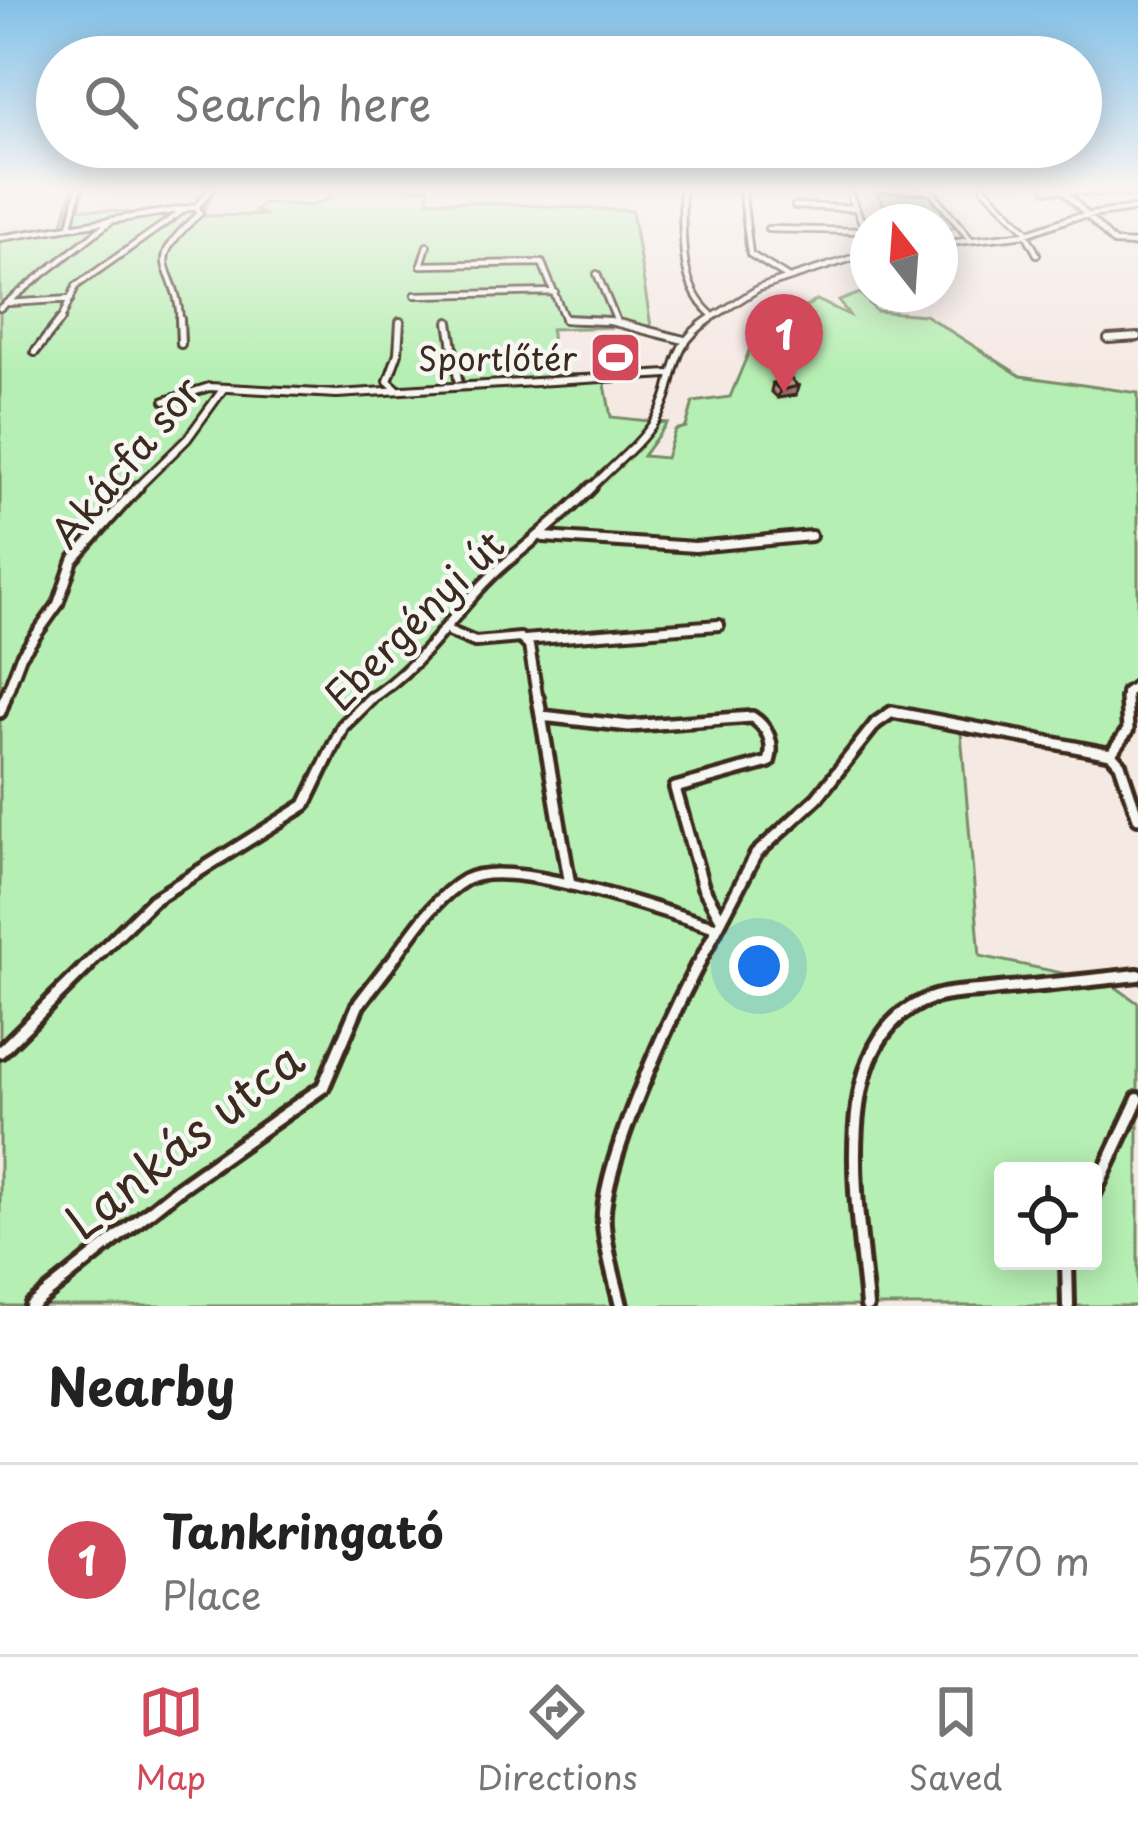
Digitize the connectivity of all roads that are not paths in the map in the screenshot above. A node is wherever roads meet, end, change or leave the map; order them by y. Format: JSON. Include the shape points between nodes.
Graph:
{"nodes":[{"id":1,"x":75,"y":249,"type":"edge"},
{"id":2,"x":128,"y":249,"type":"edge"},
{"id":3,"x":167,"y":249,"type":"edge"},
{"id":4,"x":426,"y":249,"type":"edge"},
{"id":5,"x":686,"y":249,"type":"edge"},
{"id":6,"x":749,"y":249,"type":"edge"},
{"id":7,"x":1035,"y":249,"type":"edge"},
{"id":8,"x":1037,"y":254,"type":"dead end"},
{"id":9,"x":850,"y":259,"type":"edge"},
{"id":10,"x":597,"y":274,"type":"dead end"},
{"id":11,"x":787,"y":278,"type":"junction"},
{"id":12,"x":555,"y":292,"type":"junction"},
{"id":13,"x":415,"y":295,"type":"dead end"},
{"id":14,"x":71,"y":299,"type":"junction"},
{"id":15,"x":7,"y":303,"type":"junction"},
{"id":16,"x":0,"y":308,"type":"edge"},
{"id":17,"x":712,"y":314,"type":"junction"},
{"id":18,"x":400,"y":322,"type":"dead end"},
{"id":19,"x":449,"y":322,"type":"dead end"},
{"id":20,"x":617,"y":322,"type":"junction"},
{"id":21,"x":1138,"y":337,"type":"edge"},
{"id":22,"x":1108,"y":339,"type":"dead end"},
{"id":23,"x":684,"y":340,"type":"junction"},
{"id":24,"x":181,"y":344,"type":"dead end"},
{"id":25,"x":35,"y":352,"type":"dead end"},
{"id":26,"x":668,"y":374,"type":"junction"},
{"id":27,"x":583,"y":377,"type":"junction"},
{"id":28,"x":458,"y":379,"type":"junction"},
{"id":29,"x":225,"y":387,"type":"junction"},
{"id":30,"x":165,"y":401,"type":"dead end"},
{"id":31,"x":811,"y":536,"type":"dead end"},
{"id":32,"x":544,"y":537,"type":"junction"},
{"id":33,"x":719,"y":625,"type":"dead end"},
{"id":34,"x":451,"y":632,"type":"junction"},
{"id":35,"x":524,"y":640,"type":"junction"},
{"id":36,"x":1138,"y":684,"type":"edge"},
{"id":37,"x":0,"y":712,"type":"edge"},
{"id":38,"x":542,"y":716,"type":"junction"},
{"id":39,"x":1111,"y":754,"type":"junction"},
{"id":40,"x":1138,"y":818,"type":"edge"},
{"id":41,"x":570,"y":885,"type":"junction"},
{"id":42,"x":718,"y":922,"type":"junction"},
{"id":43,"x":1138,"y":976,"type":"edge"},
{"id":44,"x":0,"y":1052,"type":"edge"},
{"id":45,"x":1138,"y":1099,"type":"edge"},
{"id":46,"x":1102,"y":1177,"type":"edge"},
{"id":47,"x":1067,"y":1270,"type":"edge"},
{"id":48,"x":31,"y":1306,"type":"edge"},
{"id":49,"x":621,"y":1306,"type":"edge"},
{"id":50,"x":867,"y":1306,"type":"edge"},
{"id":51,"x":1068,"y":1306,"type":"edge"}],
"edges":[{"from":1,"to":15,"type":"street"},
{"from":2,"to":14,"type":"street","via":[[76,286]]},
{"from":3,"to":24,"type":"street","via":[[162,261],[180,312]]},
{"from":4,"to":12,"type":"street","via":[[421,265],[542,263]]},
{"from":5,"to":17,"type":"street","via":[[689,285]]},
{"from":6,"to":11,"type":"street"},
{"from":7,"to":8,"type":"street"},
{"from":9,"to":11,"type":"street","name":"Ebergényi út"},
{"from":10,"to":20,"type":"street"},
{"from":11,"to":17,"type":"street","name":"Ebergényi út"},
{"from":12,"to":13,"type":"street"},
{"from":12,"to":20,"type":"street","via":[[565,320]]},
{"from":14,"to":15,"type":"street"},
{"from":14,"to":25,"type":"street"},
{"from":15,"to":16,"type":"street"},
{"from":17,"to":23,"type":"street","name":"Ebergényi út"},
{"from":18,"to":28,"type":"street","via":[[389,387]]},
{"from":19,"to":28,"type":"street"},
{"from":20,"to":23,"type":"street"},
{"from":21,"to":22,"type":"street"},
{"from":23,"to":26,"type":"street","name":"Ebergényi út"},
{"from":26,"to":27,"type":"street","name":"Akácfa sor"},
{"from":26,"to":32,"type":"street","name":"Ebergényi út","via":[[662,412]]},
{"from":27,"to":28,"type":"street"},
{"from":27,"to":29,"type":"street","name":"Akácfa sor","via":[[337,394]]},
{"from":29,"to":30,"type":"street"},
{"from":29,"to":37,"type":"street","name":"Akácfa sor","via":[[188,440],[73,560]]},
{"from":31,"to":32,"type":"street","via":[[695,547]]},
{"from":32,"to":34,"type":"street","name":"Ebergényi út","via":[[506,562]]},
{"from":33,"to":35,"type":"street"},
{"from":34,"to":35,"type":"street","via":[[475,642]]},
{"from":34,"to":44,"type":"street","name":"Ebergényi út","via":[[409,674],[358,707],[305,805],[153,900]]},
{"from":35,"to":38,"type":"street"},
{"from":36,"to":39,"type":"street","via":[[1126,693],[1128,730]]},
{"from":38,"to":41,"type":"street"},
{"from":38,"to":42,"type":"street","via":[[629,726],[752,717],[762,723],[770,762],[675,788]]},
{"from":39,"to":40,"type":"street"},
{"from":39,"to":42,"type":"street","via":[[892,712],[756,854]]},
{"from":41,"to":42,"type":"street","name":"Lankás utca"},
{"from":41,"to":48,"type":"street","name":"Lankás utca","via":[[499,872],[457,883],[358,1005],[323,1087]]},
{"from":42,"to":49,"type":"street","via":[[658,1041],[607,1193],[603,1222]]},
{"from":43,"to":50,"type":"street","via":[[936,996],[907,1007],[886,1030],[853,1135]]},
{"from":45,"to":46,"type":"street"},
{"from":47,"to":51,"type":"street"}]}
